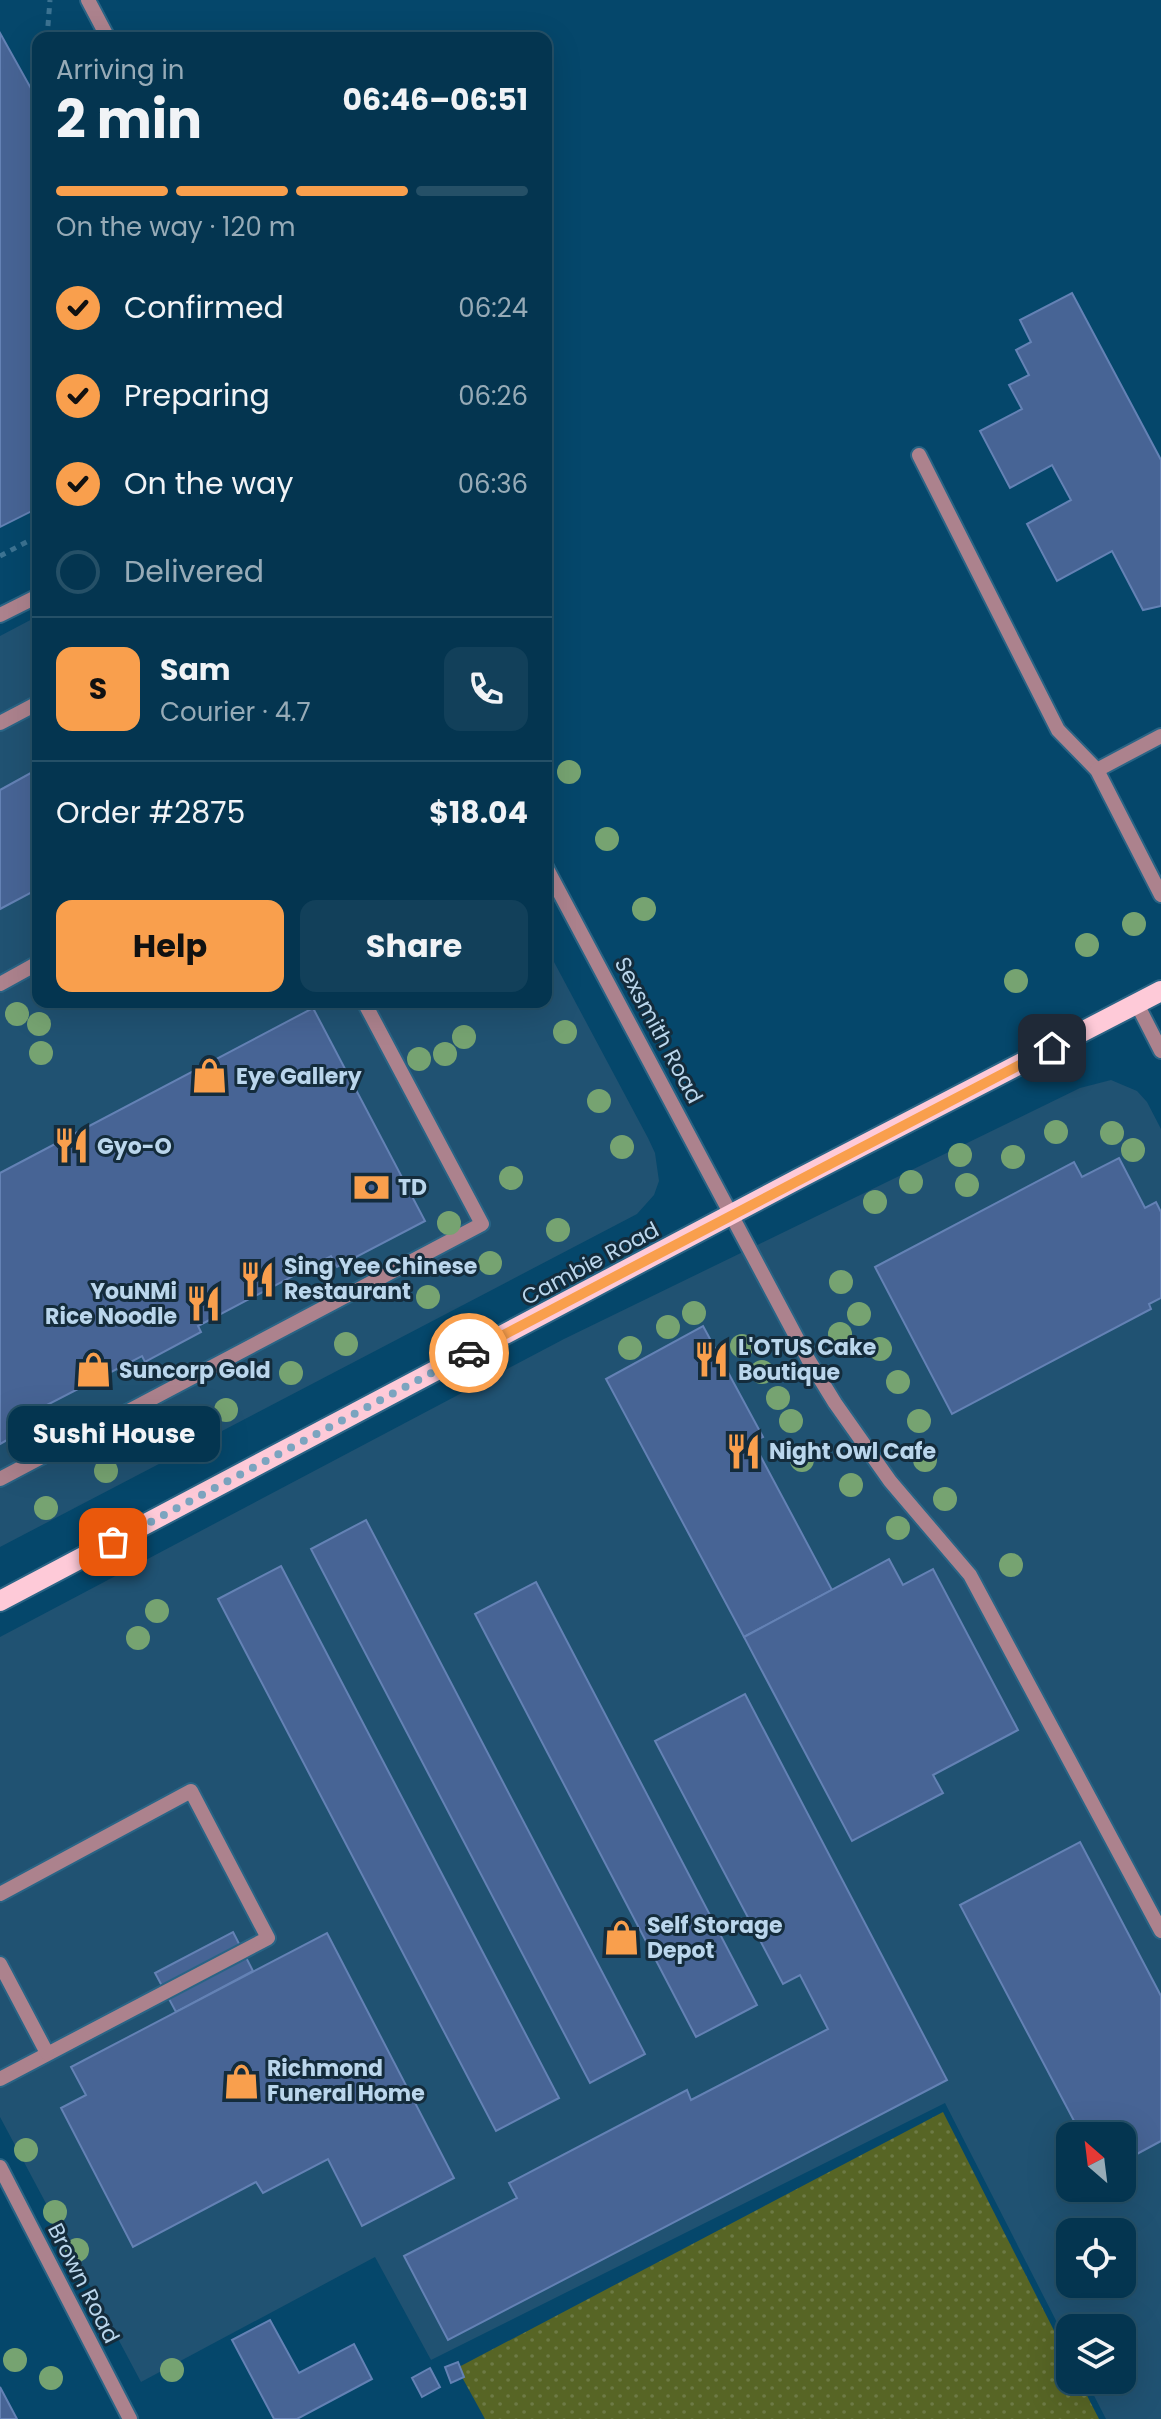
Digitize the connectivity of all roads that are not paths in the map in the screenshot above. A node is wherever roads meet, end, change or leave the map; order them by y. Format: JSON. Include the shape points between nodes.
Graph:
{"nodes":[{"id":1,"x":88,"y":0,"type":"edge"},
{"id":2,"x":105,"y":32,"type":"edge"},
{"id":3,"x":919,"y":455,"type":"dead end"},
{"id":4,"x":32,"y":599,"type":"edge"},
{"id":5,"x":0,"y":615,"type":"edge"},
{"id":6,"x":32,"y":706,"type":"edge"},
{"id":7,"x":0,"y":723,"type":"edge"},
{"id":8,"x":1161,"y":736,"type":"edge"},
{"id":9,"x":1097,"y":770,"type":"junction"},
{"id":10,"x":552,"y":878,"type":"edge"},
{"id":11,"x":1161,"y":895,"type":"edge"},
{"id":12,"x":32,"y":966,"type":"edge"},
{"id":13,"x":0,"y":984,"type":"edge"},
{"id":14,"x":1161,"y":991,"type":"edge"},
{"id":15,"x":1137,"y":1004,"type":"junction"},
{"id":16,"x":367,"y":1008,"type":"edge"},
{"id":17,"x":1161,"y":1051,"type":"edge"},
{"id":18,"x":732,"y":1214,"type":"junction"},
{"id":19,"x":0,"y":1479,"type":"edge"},
{"id":20,"x":0,"y":1601,"type":"edge"},
{"id":21,"x":0,"y":1894,"type":"edge"},
{"id":22,"x":1161,"y":1931,"type":"edge"},
{"id":23,"x":0,"y":1964,"type":"edge"},
{"id":24,"x":47,"y":2053,"type":"junction"},
{"id":25,"x":0,"y":2079,"type":"edge"},
{"id":26,"x":0,"y":2167,"type":"edge"},
{"id":27,"x":130,"y":2419,"type":"edge"}],
"edges":[{"from":1,"to":2,"type":"street"},
{"from":3,"to":9,"type":"street","via":[[1058,730]]},
{"from":4,"to":5,"type":"street"},
{"from":6,"to":7,"type":"street"},
{"from":8,"to":9,"type":"street"},
{"from":9,"to":11,"type":"street"},
{"from":10,"to":18,"type":"street","name":"Sexsmith Road"},
{"from":12,"to":13,"type":"street"},
{"from":14,"to":15,"type":"main road","name":"Cambie Road"},
{"from":15,"to":17,"type":"street"},
{"from":15,"to":18,"type":"main road","name":"Cambie Road"},
{"from":16,"to":19,"type":"street","via":[[482,1224]]},
{"from":18,"to":20,"type":"main road","name":"Cambie Road"},
{"from":18,"to":22,"type":"street","name":"Sexsmith Road","via":[[835,1403],[890,1481],[970,1575]]},
{"from":21,"to":24,"type":"street","via":[[191,1791],[268,1938]]},
{"from":23,"to":24,"type":"street"},
{"from":24,"to":25,"type":"street"},
{"from":26,"to":27,"type":"street","name":"Brown Road"}]}
